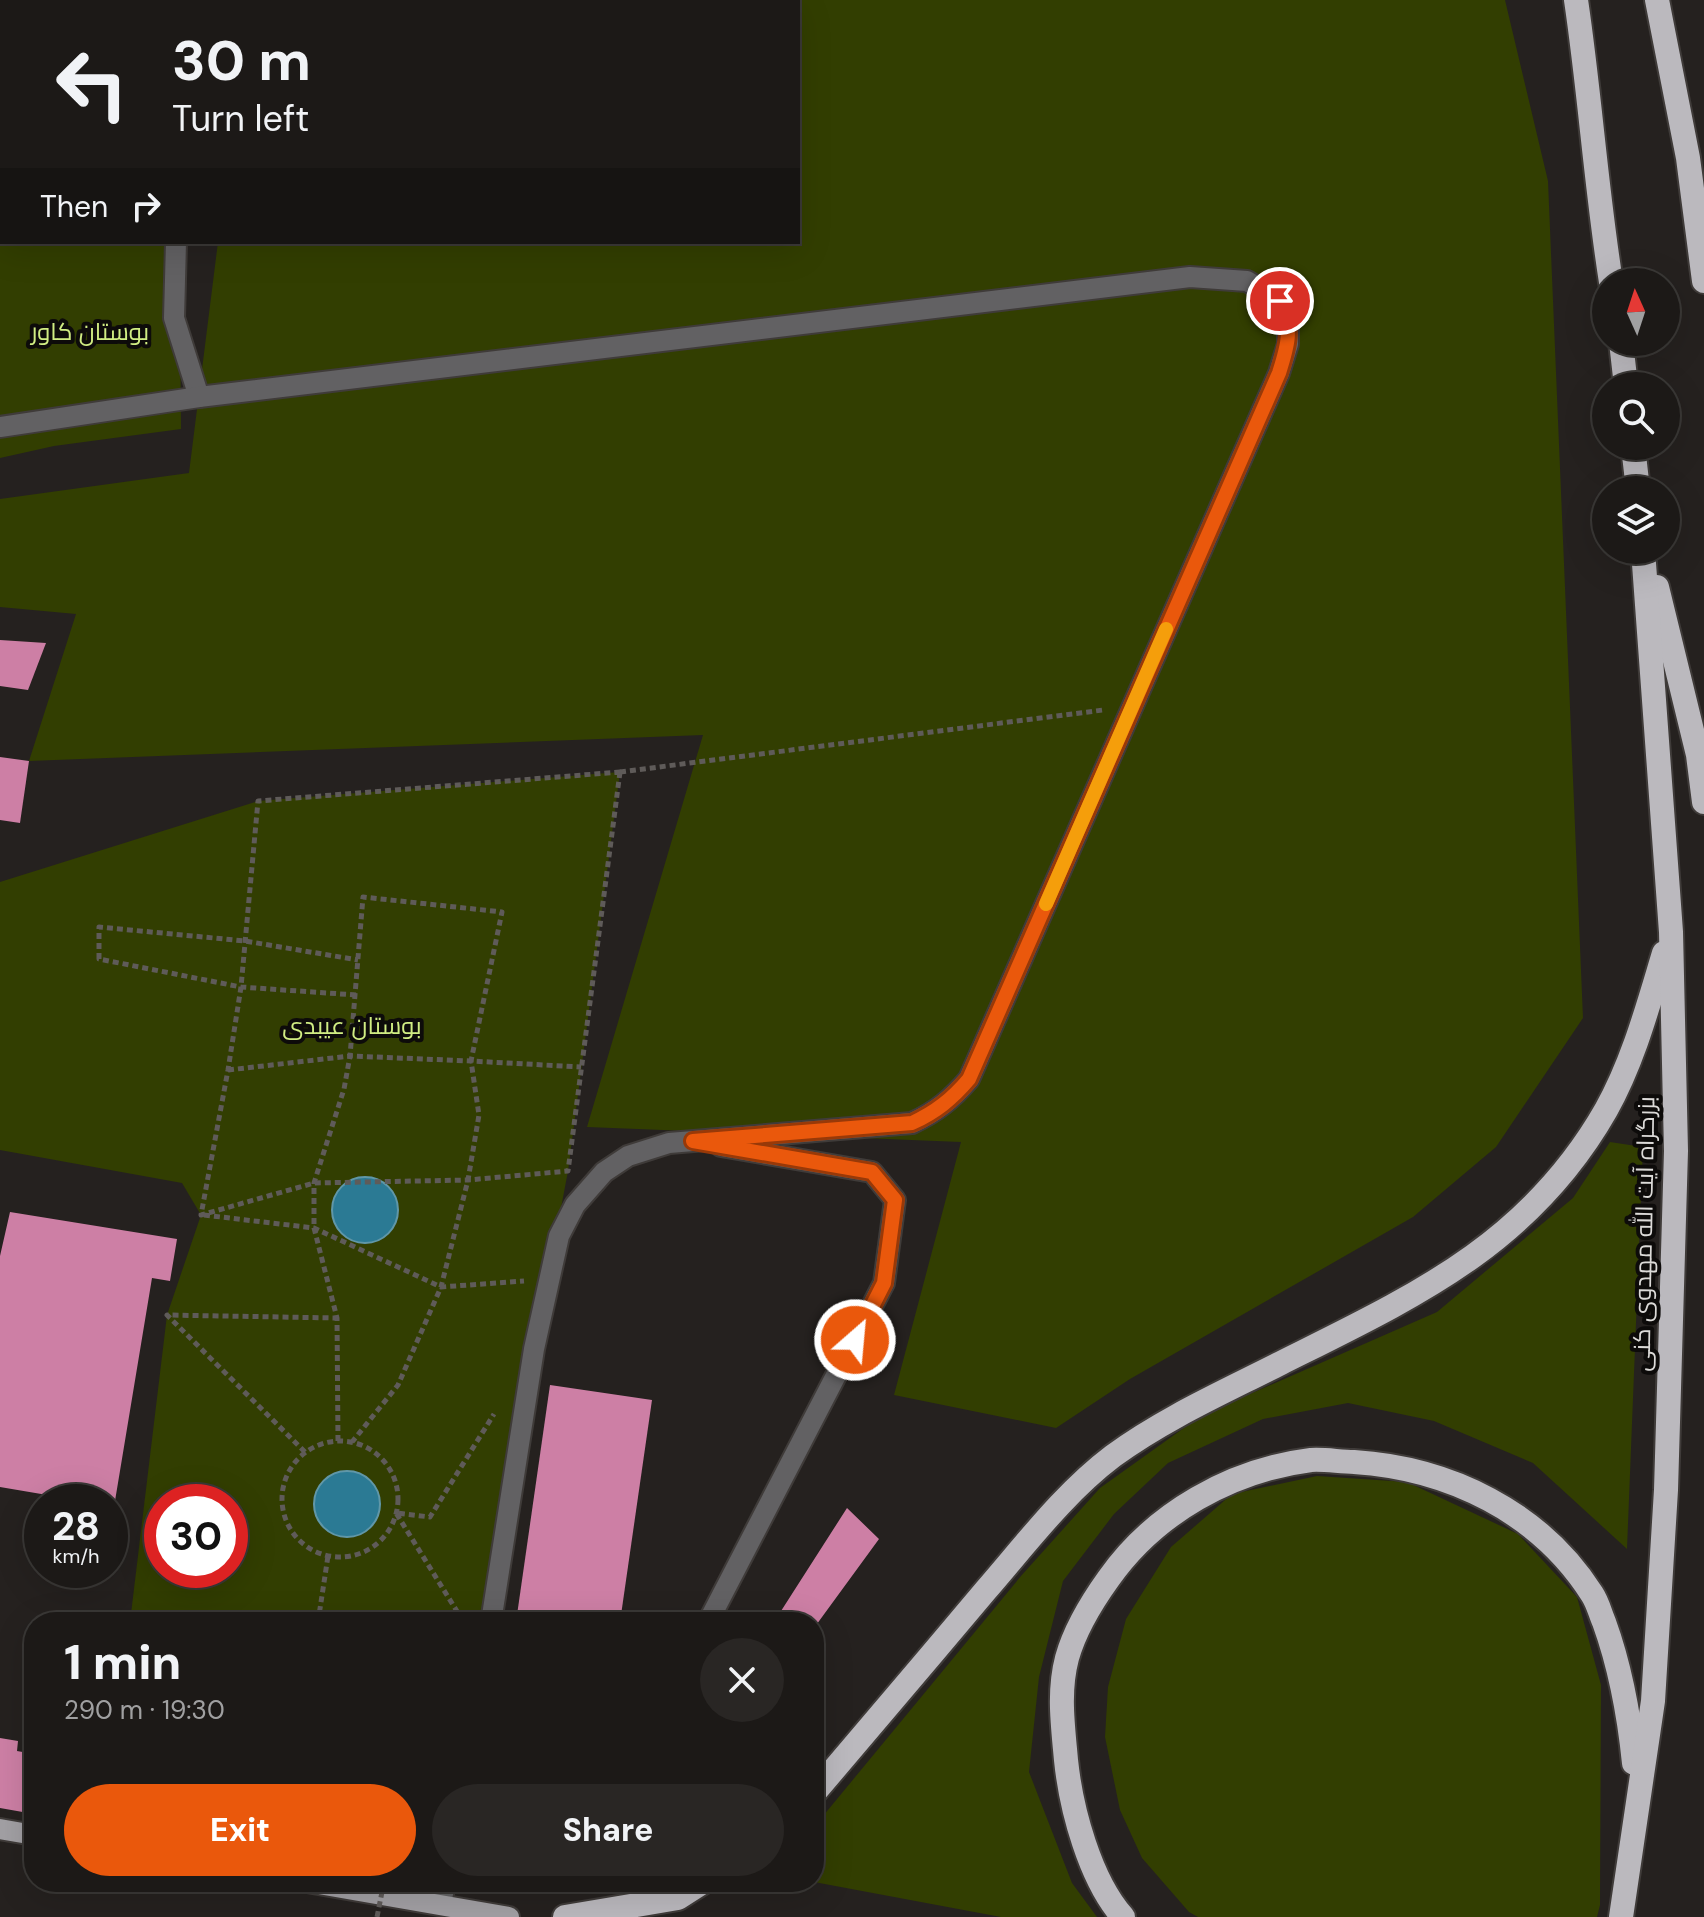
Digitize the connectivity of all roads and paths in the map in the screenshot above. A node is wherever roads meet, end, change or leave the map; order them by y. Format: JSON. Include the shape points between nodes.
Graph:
{"nodes":[{"id":1,"x":1576,"y":0,"type":"edge"},
{"id":2,"x":1657,"y":0,"type":"edge"},
{"id":3,"x":176,"y":244,"type":"edge"},
{"id":4,"x":1609,"y":268,"type":"edge"},
{"id":5,"x":1704,"y":281,"type":"edge"},
{"id":6,"x":199,"y":397,"type":"junction"},
{"id":7,"x":0,"y":427,"type":"edge"},
{"id":8,"x":1646,"y":564,"type":"edge"},
{"id":9,"x":1649,"y":564,"type":"edge"},
{"id":10,"x":1132,"y":706,"type":"junction"},
{"id":11,"x":620,"y":772,"type":"junction"},
{"id":12,"x":1704,"y":802,"type":"edge"},
{"id":13,"x":1671,"y":932,"type":"junction"},
{"id":14,"x":245,"y":941,"type":"junction"},
{"id":15,"x":358,"y":960,"type":"junction"},
{"id":16,"x":241,"y":987,"type":"junction"},
{"id":17,"x":356,"y":995,"type":"junction"},
{"id":18,"x":350,"y":1056,"type":"junction"},
{"id":19,"x":471,"y":1061,"type":"junction"},
{"id":20,"x":581,"y":1067,"type":"junction"},
{"id":21,"x":228,"y":1070,"type":"junction"},
{"id":22,"x":693,"y":1141,"type":"junction"},
{"id":23,"x":468,"y":1180,"type":"junction"},
{"id":24,"x":314,"y":1183,"type":"junction"},
{"id":25,"x":201,"y":1215,"type":"junction"},
{"id":26,"x":314,"y":1228,"type":"junction"},
{"id":27,"x":549,"y":1279,"type":"junction"},
{"id":28,"x":441,"y":1287,"type":"junction"},
{"id":29,"x":337,"y":1318,"type":"junction"},
{"id":30,"x":494,"y":1413,"type":"dead end"},
{"id":31,"x":338,"y":1441,"type":"junction"},
{"id":32,"x":352,"y":1442,"type":"junction"},
{"id":33,"x":305,"y":1452,"type":"junction"},
{"id":34,"x":396,"y":1513,"type":"junction"},
{"id":35,"x":328,"y":1556,"type":"junction"},
{"id":36,"x":320,"y":1612,"type":"edge"},
{"id":37,"x":457,"y":1612,"type":"edge"},
{"id":38,"x":493,"y":1612,"type":"edge"},
{"id":39,"x":713,"y":1612,"type":"edge"},
{"id":40,"x":824,"y":1781,"type":"edge"},
{"id":41,"x":1638,"y":1797,"type":"junction"},
{"id":42,"x":0,"y":1829,"type":"edge"},
{"id":43,"x":24,"y":1833,"type":"edge"},
{"id":44,"x":365,"y":1892,"type":"edge"},
{"id":45,"x":382,"y":1892,"type":"edge"},
{"id":46,"x":443,"y":1892,"type":"edge"},
{"id":47,"x":687,"y":1892,"type":"edge"},
{"id":48,"x":441,"y":1905,"type":"junction"},
{"id":49,"x":377,"y":1917,"type":"edge"},
{"id":50,"x":509,"y":1917,"type":"edge"},
{"id":51,"x":565,"y":1917,"type":"edge"},
{"id":52,"x":1123,"y":1917,"type":"edge"},
{"id":53,"x":1621,"y":1917,"type":"edge"}],
"edges":[{"from":1,"to":4,"type":"highway"},
{"from":2,"to":5,"type":"highway","via":[[1688,158]]},
{"from":3,"to":6,"type":"street","via":[[174,318]]},
{"from":6,"to":7,"type":"street"},
{"from":6,"to":10,"type":"street","via":[[1190,277],[1247,281],[1280,301],[1288,319],[1288,344]]},
{"from":8,"to":13,"type":"highway","name":"بزرگراه آیت الله مهدوی کنی"},
{"from":9,"to":12,"type":"highway","via":[[1698,755]]},
{"from":10,"to":11,"type":"path"},
{"from":10,"to":22,"type":"street","via":[[969,1079],[953,1098],[912,1123]]},
{"from":11,"to":14,"type":"path","via":[[258,801]]},
{"from":11,"to":20,"type":"path"},
{"from":13,"to":40,"type":"highway","via":[[1639,1033],[1607,1108],[1570,1167],[1522,1218],[1492,1244],[1405,1300],[1161,1424],[1111,1458],[1056,1507]]},
{"from":13,"to":41,"type":"highway","name":"بزرگراه آیت الله مهدوی کنی","via":[[1676,1151],[1666,1490],[1653,1701]]},
{"from":14,"to":15,"type":"path"},
{"from":14,"to":16,"type":"path"},
{"from":14,"to":16,"type":"path","via":[[99,927],[99,959]]},
{"from":15,"to":17,"type":"path"},
{"from":15,"to":19,"type":"path","via":[[363,897],[502,912]]},
{"from":16,"to":17,"type":"path"},
{"from":16,"to":21,"type":"path"},
{"from":17,"to":18,"type":"path"},
{"from":18,"to":19,"type":"path"},
{"from":18,"to":21,"type":"path"},
{"from":18,"to":24,"type":"path"},
{"from":19,"to":20,"type":"path"},
{"from":19,"to":23,"type":"path","via":[[479,1115]]},
{"from":20,"to":23,"type":"path","via":[[568,1171]]},
{"from":21,"to":25,"type":"path"},
{"from":22,"to":27,"type":"street","via":[[628,1156],[604,1172],[575,1205],[559,1236]]},
{"from":22,"to":39,"type":"street","via":[[872,1172],[895,1200],[884,1283]]},
{"from":23,"to":24,"type":"path"},
{"from":23,"to":28,"type":"path"},
{"from":24,"to":25,"type":"path"},
{"from":24,"to":26,"type":"path"},
{"from":25,"to":26,"type":"path"},
{"from":26,"to":28,"type":"path"},
{"from":26,"to":29,"type":"path"},
{"from":27,"to":28,"type":"path"},
{"from":27,"to":38,"type":"street"},
{"from":28,"to":32,"type":"path","via":[[398,1385]]},
{"from":29,"to":31,"type":"path"},
{"from":29,"to":33,"type":"path","via":[[167,1315]]},
{"from":30,"to":34,"type":"path","via":[[430,1517]]},
{"from":31,"to":32,"type":"path"},
{"from":31,"to":33,"type":"path"},
{"from":32,"to":34,"type":"path","via":[[369,1449],[393,1477]]},
{"from":33,"to":35,"type":"path","via":[[284,1483],[286,1521],[295,1537]]},
{"from":34,"to":35,"type":"path","via":[[378,1542],[363,1552]]},
{"from":34,"to":37,"type":"path"},
{"from":35,"to":36,"type":"path"},
{"from":41,"to":52,"type":"highway","via":[[1628,1705],[1616,1654],[1594,1597],[1537,1533],[1498,1504],[1450,1480],[1393,1465],[1313,1460],[1257,1472],[1196,1498],[1150,1531],[1088,1607],[1067,1657],[1061,1691],[1068,1777],[1088,1854]]},
{"from":41,"to":53,"type":"highway","name":"بزرگراه آیت الله مهدوی کنی"},
{"from":42,"to":43,"type":"main road"},
{"from":44,"to":48,"type":"main road"},
{"from":45,"to":49,"type":"path","bridge":true},
{"from":46,"to":48,"type":"street"},
{"from":47,"to":51,"type":"highway","via":[[678,1898]]},
{"from":48,"to":50,"type":"main road"}]}
